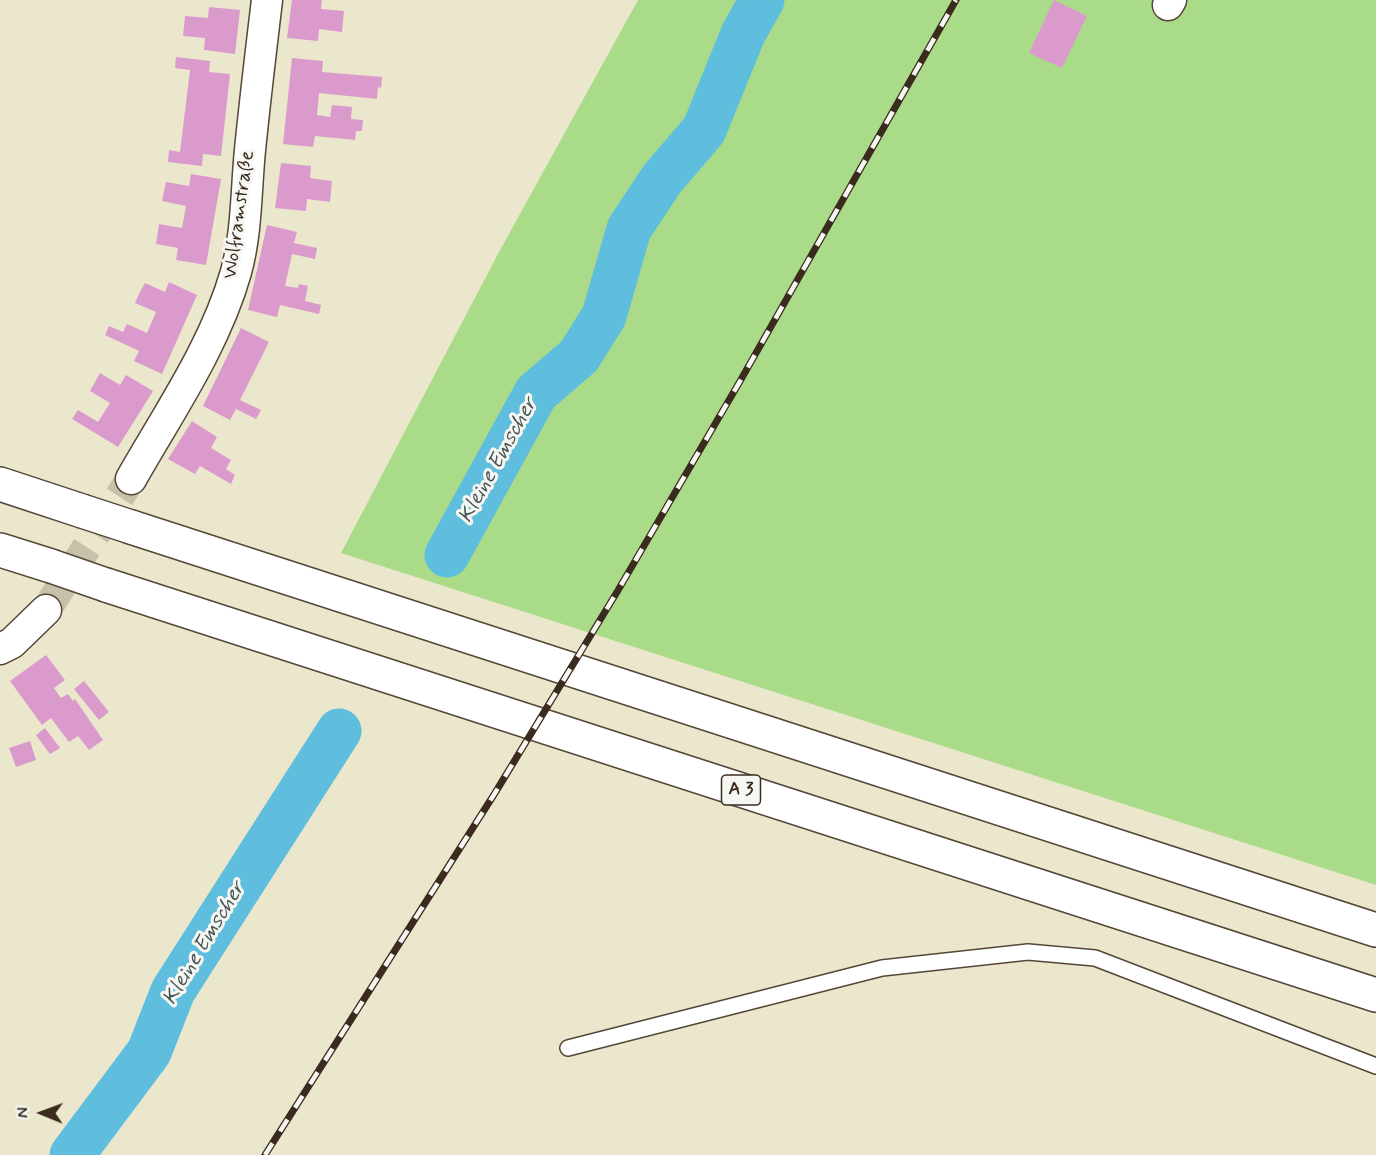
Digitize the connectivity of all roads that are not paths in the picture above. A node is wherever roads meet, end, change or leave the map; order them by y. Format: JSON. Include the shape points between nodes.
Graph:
{"nodes":[{"id":1,"x":267,"y":0,"type":"edge"},
{"id":2,"x":131,"y":479,"type":"tunnel mouth"},
{"id":3,"x":0,"y":484,"type":"edge"},
{"id":4,"x":0,"y":550,"type":"edge"},
{"id":5,"x":46,"y":610,"type":"tunnel mouth"},
{"id":6,"x":0,"y":649,"type":"edge"},
{"id":7,"x":1376,"y":930,"type":"edge"},
{"id":8,"x":1376,"y":995,"type":"edge"},
{"id":9,"x":568,"y":1048,"type":"dead end"},
{"id":10,"x":1376,"y":1066,"type":"edge"}],
"edges":[{"from":1,"to":2,"type":"street","name":"Wolframstraße","via":[[236,269],[219,318]]},
{"from":3,"to":7,"type":"highway","bridge":true},
{"from":4,"to":8,"type":"highway","number":"A 3","bridge":true},
{"from":5,"to":6,"type":"street","via":[[12,643]]},
{"from":9,"to":10,"type":"lane","via":[[882,968],[1028,952],[1095,958]]}]}
